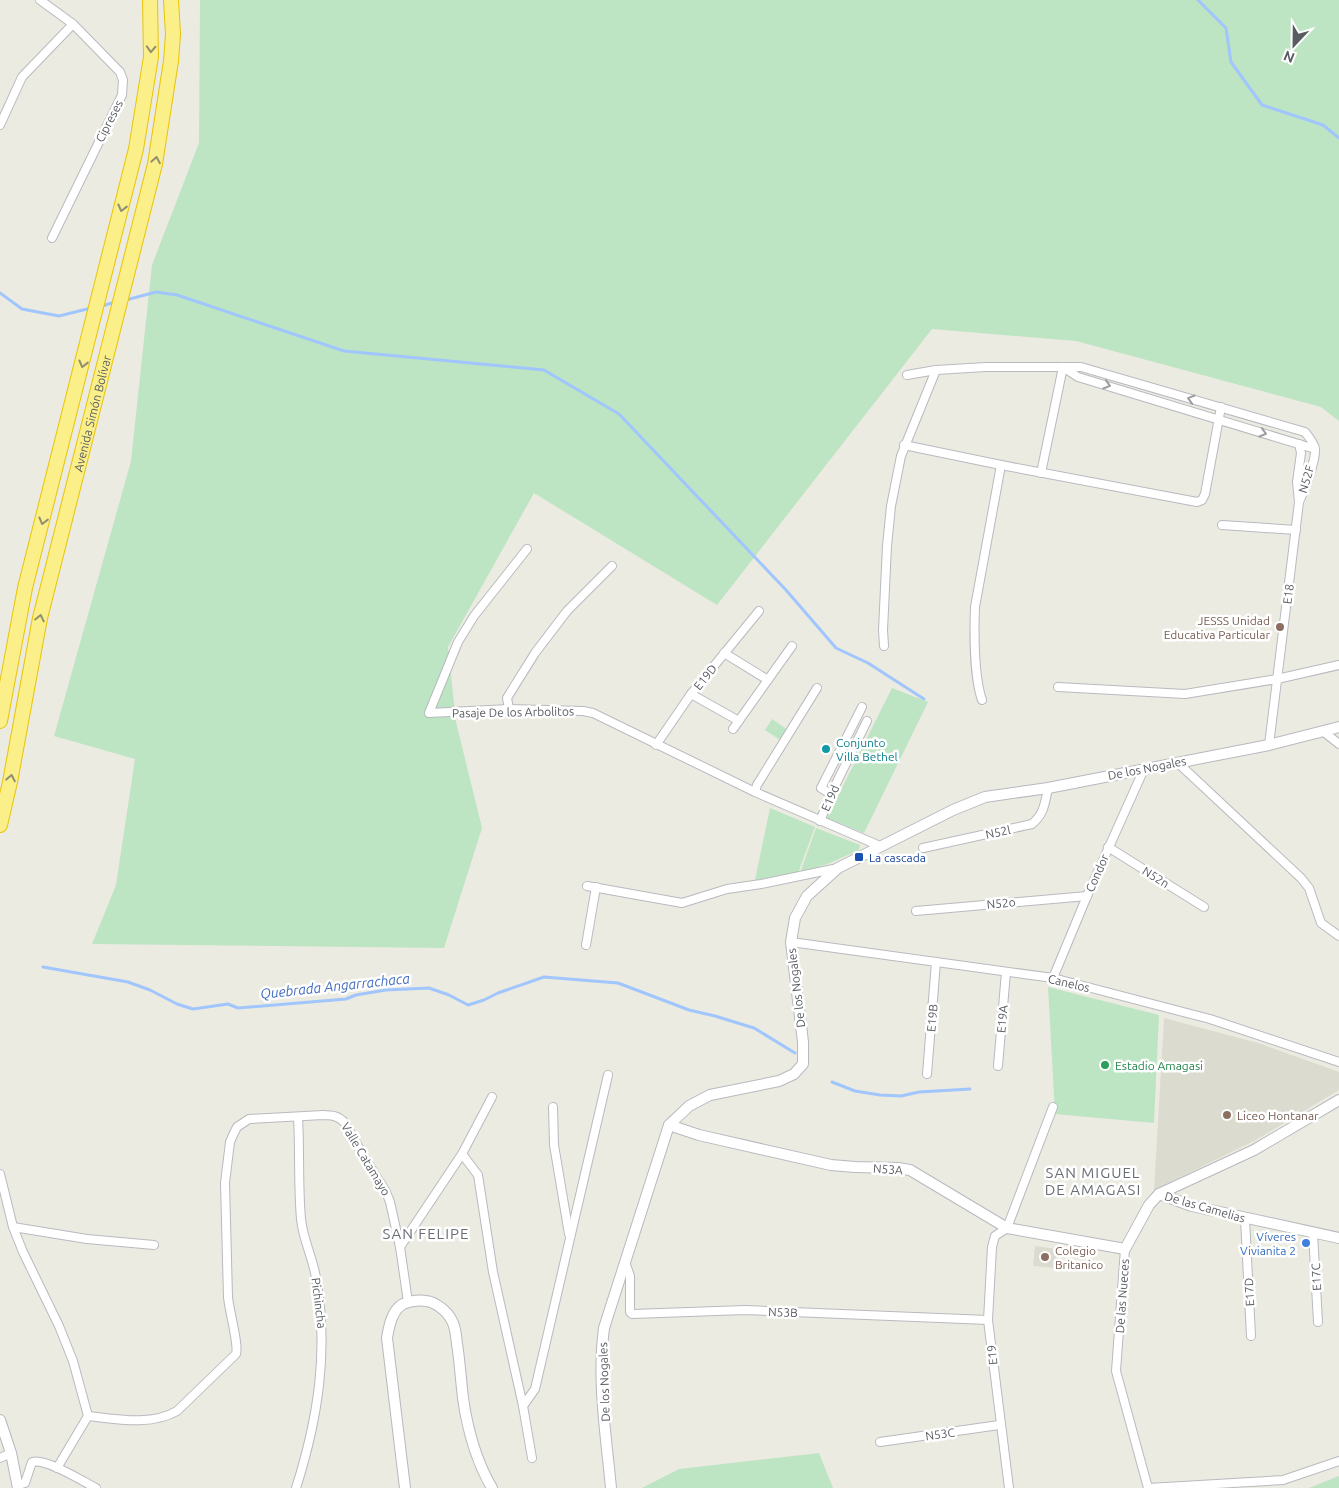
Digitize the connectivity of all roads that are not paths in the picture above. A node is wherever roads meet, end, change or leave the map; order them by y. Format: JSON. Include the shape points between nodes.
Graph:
{"nodes":[{"id":1,"x":40,"y":0,"type":"edge"},
{"id":2,"x":150,"y":0,"type":"edge"},
{"id":3,"x":171,"y":0,"type":"edge"},
{"id":4,"x":74,"y":24,"type":"junction"},
{"id":5,"x":0,"y":125,"type":"edge"},
{"id":6,"x":52,"y":238,"type":"dead end"},
{"id":7,"x":1063,"y":366,"type":"junction"},
{"id":8,"x":936,"y":370,"type":"junction"},
{"id":9,"x":907,"y":375,"type":"dead end"},
{"id":10,"x":1221,"y":407,"type":"junction"},
{"id":11,"x":1219,"y":419,"type":"junction"},
{"id":12,"x":1300,"y":444,"type":"junction"},
{"id":13,"x":904,"y":445,"type":"junction"},
{"id":14,"x":1315,"y":449,"type":"junction"},
{"id":15,"x":1001,"y":465,"type":"junction"},
{"id":16,"x":1041,"y":473,"type":"junction"},
{"id":17,"x":1299,"y":502,"type":"junction"},
{"id":18,"x":1222,"y":525,"type":"dead end"},
{"id":19,"x":1296,"y":530,"type":"junction"},
{"id":20,"x":527,"y":549,"type":"dead end"},
{"id":21,"x":612,"y":566,"type":"dead end"},
{"id":22,"x":758,"y":611,"type":"dead end"},
{"id":23,"x":792,"y":646,"type":"dead end"},
{"id":24,"x":884,"y":646,"type":"dead end"},
{"id":25,"x":724,"y":653,"type":"junction"},
{"id":26,"x":1339,"y":665,"type":"edge"},
{"id":27,"x":1277,"y":679,"type":"junction"},
{"id":28,"x":768,"y":680,"type":"junction"},
{"id":29,"x":1058,"y":687,"type":"dead end"},
{"id":30,"x":818,"y":688,"type":"dead end"},
{"id":31,"x":691,"y":694,"type":"junction"},
{"id":32,"x":982,"y":700,"type":"dead end"},
{"id":33,"x":862,"y":707,"type":"dead end"},
{"id":34,"x":509,"y":709,"type":"junction"},
{"id":35,"x":0,"y":721,"type":"edge"},
{"id":36,"x":738,"y":721,"type":"junction"},
{"id":37,"x":867,"y":721,"type":"dead end"},
{"id":38,"x":1339,"y":727,"type":"edge"},
{"id":39,"x":733,"y":729,"type":"dead end"},
{"id":40,"x":1324,"y":732,"type":"junction"},
{"id":41,"x":1339,"y":744,"type":"edge"},
{"id":42,"x":656,"y":745,"type":"junction"},
{"id":43,"x":1269,"y":745,"type":"junction"},
{"id":44,"x":1177,"y":762,"type":"junction"},
{"id":45,"x":1144,"y":769,"type":"junction"},
{"id":46,"x":1048,"y":788,"type":"junction"},
{"id":47,"x":755,"y":792,"type":"junction"},
{"id":48,"x":831,"y":794,"type":"junction"},
{"id":49,"x":820,"y":821,"type":"junction"},
{"id":50,"x":0,"y":825,"type":"edge"},
{"id":51,"x":880,"y":846,"type":"junction"},
{"id":52,"x":1108,"y":847,"type":"junction"},
{"id":53,"x":923,"y":848,"type":"dead end"},
{"id":54,"x":838,"y":868,"type":"junction"},
{"id":55,"x":587,"y":886,"type":"dead end"},
{"id":56,"x":596,"y":887,"type":"junction"},
{"id":57,"x":1087,"y":896,"type":"junction"},
{"id":58,"x":1204,"y":907,"type":"dead end"},
{"id":59,"x":916,"y":910,"type":"dead end"},
{"id":60,"x":1339,"y":936,"type":"edge"},
{"id":61,"x":791,"y":942,"type":"junction"},
{"id":62,"x":586,"y":945,"type":"dead end"},
{"id":63,"x":936,"y":962,"type":"junction"},
{"id":64,"x":1006,"y":972,"type":"junction"},
{"id":65,"x":1053,"y":978,"type":"junction"},
{"id":66,"x":1339,"y":1062,"type":"edge"},
{"id":67,"x":998,"y":1066,"type":"dead end"},
{"id":68,"x":927,"y":1074,"type":"dead end"},
{"id":69,"x":608,"y":1075,"type":"dead end"},
{"id":70,"x":492,"y":1097,"type":"dead end"},
{"id":71,"x":1339,"y":1100,"type":"edge"},
{"id":72,"x":553,"y":1107,"type":"dead end"},
{"id":73,"x":1054,"y":1107,"type":"dead end"},
{"id":74,"x":298,"y":1116,"type":"junction"},
{"id":75,"x":669,"y":1125,"type":"junction"},
{"id":76,"x":462,"y":1154,"type":"junction"},
{"id":77,"x":0,"y":1174,"type":"edge"},
{"id":78,"x":1159,"y":1194,"type":"junction"},
{"id":79,"x":1244,"y":1219,"type":"junction"},
{"id":80,"x":14,"y":1227,"type":"junction"},
{"id":81,"x":1007,"y":1228,"type":"junction"},
{"id":82,"x":1314,"y":1233,"type":"junction"},
{"id":83,"x":570,"y":1238,"type":"junction"},
{"id":84,"x":1339,"y":1238,"type":"edge"},
{"id":85,"x":154,"y":1245,"type":"dead end"},
{"id":86,"x":400,"y":1247,"type":"junction"},
{"id":87,"x":1125,"y":1249,"type":"junction"},
{"id":88,"x":625,"y":1262,"type":"junction"},
{"id":89,"x":408,"y":1302,"type":"junction"},
{"id":90,"x":988,"y":1320,"type":"junction"},
{"id":91,"x":1318,"y":1322,"type":"dead end"},
{"id":92,"x":1251,"y":1336,"type":"dead end"},
{"id":93,"x":524,"y":1406,"type":"junction"},
{"id":94,"x":88,"y":1416,"type":"junction"},
{"id":95,"x":0,"y":1420,"type":"edge"},
{"id":96,"x":999,"y":1425,"type":"junction"},
{"id":97,"x":880,"y":1442,"type":"dead end"},
{"id":98,"x":11,"y":1453,"type":"junction"},
{"id":99,"x":0,"y":1458,"type":"edge"},
{"id":100,"x":532,"y":1458,"type":"dead end"},
{"id":101,"x":1339,"y":1461,"type":"edge"},
{"id":102,"x":57,"y":1468,"type":"junction"},
{"id":103,"x":18,"y":1486,"type":"edge"},
{"id":104,"x":96,"y":1488,"type":"edge"},
{"id":105,"x":296,"y":1488,"type":"edge"},
{"id":106,"x":405,"y":1488,"type":"edge"},
{"id":107,"x":492,"y":1488,"type":"edge"},
{"id":108,"x":611,"y":1488,"type":"edge"},
{"id":109,"x":1008,"y":1488,"type":"edge"},
{"id":110,"x":1148,"y":1488,"type":"edge"}],
"edges":[{"from":1,"to":4,"type":"street","name":"Cipreses"},
{"from":2,"to":35,"type":"highway","name":"Avenida Simón Bolívar","one_way":true,"via":[[151,57],[136,149],[25,588]]},
{"from":50,"to":3,"type":"highway","name":"Avenida Simón Bolívar","one_way":true,"via":[[40,618],[155,164],[171,61]]},
{"from":4,"to":5,"type":"street","via":[[22,78]]},
{"from":4,"to":6,"type":"street","name":"Cipreses","via":[[120,72],[124,88]]},
{"from":7,"to":8,"type":"street","name":"N52F"},
{"from":10,"to":7,"type":"street","name":"N52F","one_way":true,"via":[[1081,367]]},
{"from":7,"to":11,"type":"street","one_way":true,"via":[[1078,377]]},
{"from":7,"to":16,"type":"street"},
{"from":8,"to":9,"type":"street","name":"N52F"},
{"from":8,"to":13,"type":"street"},
{"from":10,"to":11,"type":"street"},
{"from":10,"to":14,"type":"street","name":"N52F","via":[[1305,432]]},
{"from":11,"to":12,"type":"street","one_way":true},
{"from":11,"to":16,"type":"street","via":[[1205,494],[1197,502]]},
{"from":12,"to":14,"type":"street"},
{"from":12,"to":17,"type":"street","name":"N52F"},
{"from":13,"to":15,"type":"street"},
{"from":13,"to":24,"type":"street","via":[[887,546]]},
{"from":14,"to":17,"type":"street","name":"N52F"},
{"from":15,"to":16,"type":"street"},
{"from":15,"to":32,"type":"street","via":[[975,607]]},
{"from":17,"to":19,"type":"street","name":"E18"},
{"from":18,"to":19,"type":"street"},
{"from":19,"to":27,"type":"street","name":"E18"},
{"from":20,"to":34,"type":"street","name":"Pasaje De los Arbolitos","via":[[474,616],[458,642],[429,713]]},
{"from":21,"to":34,"type":"street","via":[[567,611],[535,653],[506,698]]},
{"from":22,"to":25,"type":"street","name":"E19D"},
{"from":23,"to":28,"type":"street"},
{"from":25,"to":28,"type":"street"},
{"from":25,"to":31,"type":"street","name":"E19D"},
{"from":26,"to":27,"type":"street"},
{"from":27,"to":29,"type":"street","via":[[1184,694]]},
{"from":27,"to":43,"type":"street","name":"E18"},
{"from":28,"to":36,"type":"street"},
{"from":30,"to":47,"type":"street"},
{"from":31,"to":36,"type":"street"},
{"from":31,"to":42,"type":"street","name":"E19D"},
{"from":33,"to":48,"type":"street","via":[[821,788]]},
{"from":34,"to":42,"type":"street","name":"Pasaje De los Arbolitos","via":[[583,711]]},
{"from":36,"to":39,"type":"street"},
{"from":37,"to":48,"type":"street","name":"E19d"},
{"from":38,"to":40,"type":"street","name":"De los Nogales"},
{"from":40,"to":41,"type":"street"},
{"from":40,"to":43,"type":"street","name":"De los Nogales"},
{"from":42,"to":47,"type":"street","name":"Pasaje De los Arbolitos"},
{"from":43,"to":44,"type":"street","name":"De los Nogales"},
{"from":44,"to":45,"type":"street","name":"De los Nogales"},
{"from":44,"to":60,"type":"street","via":[[1301,878],[1309,888],[1321,923]]},
{"from":45,"to":46,"type":"street","name":"De los Nogales"},
{"from":45,"to":52,"type":"street","name":"Condor"},
{"from":46,"to":51,"type":"street","name":"De los Nogales","via":[[985,797]]},
{"from":46,"to":53,"type":"street","name":"N52l","via":[[1044,808],[1032,824]]},
{"from":47,"to":49,"type":"street","name":"Pasaje De los Arbolitos"},
{"from":48,"to":49,"type":"street","name":"E19d"},
{"from":49,"to":51,"type":"street","name":"Pasaje De los Arbolitos"},
{"from":51,"to":54,"type":"street","name":"De los Nogales"},
{"from":52,"to":57,"type":"street","name":"Condor"},
{"from":52,"to":58,"type":"street","name":"N52n"},
{"from":54,"to":56,"type":"street","via":[[727,889],[682,903]]},
{"from":54,"to":61,"type":"street","name":"De los Nogales","via":[[807,896],[795,918]]},
{"from":55,"to":56,"type":"street"},
{"from":56,"to":62,"type":"street"},
{"from":57,"to":59,"type":"street","name":"N52o"},
{"from":57,"to":65,"type":"street","name":"Condor"},
{"from":61,"to":63,"type":"street","name":"Canelos"},
{"from":61,"to":75,"type":"street","name":"De los Nogales","via":[[803,1064],[794,1074],[779,1080],[710,1095],[689,1106]]},
{"from":63,"to":64,"type":"street","name":"Canelos"},
{"from":63,"to":68,"type":"street","name":"E19B"},
{"from":64,"to":65,"type":"street","name":"Canelos"},
{"from":64,"to":67,"type":"street","name":"E19A"},
{"from":65,"to":66,"type":"street","name":"Canelos","via":[[1210,1019]]},
{"from":69,"to":83,"type":"street"},
{"from":70,"to":76,"type":"street"},
{"from":71,"to":78,"type":"street","name":"De las Nueces","via":[[1254,1150]]},
{"from":72,"to":83,"type":"street","via":[[554,1145]]},
{"from":73,"to":81,"type":"street","name":"E19"},
{"from":74,"to":86,"type":"street","name":"Valle Catamayo","via":[[323,1114],[345,1122],[386,1192],[394,1212]]},
{"from":74,"to":94,"type":"street","name":"Valle Catamayo","via":[[249,1119],[237,1127],[230,1142],[225,1183],[229,1304],[237,1347],[233,1358],[168,1416],[138,1420]]},
{"from":74,"to":105,"type":"street","name":"Pichincha","via":[[301,1221],[316,1276],[323,1333],[313,1428]]},
{"from":75,"to":81,"type":"street","name":"N53A","via":[[699,1135],[831,1165],[910,1170]]},
{"from":75,"to":88,"type":"street","name":"De los Nogales"},
{"from":76,"to":86,"type":"street"},
{"from":76,"to":93,"type":"street","via":[[478,1175],[492,1272]]},
{"from":77,"to":80,"type":"street"},
{"from":78,"to":79,"type":"street","name":"De las Camelias"},
{"from":78,"to":87,"type":"street","name":"De las Nueces","via":[[1149,1204]]},
{"from":79,"to":82,"type":"street","name":"De las Camelias"},
{"from":79,"to":92,"type":"street","name":"E17D"},
{"from":80,"to":85,"type":"street","via":[[87,1239]]},
{"from":80,"to":94,"type":"street","via":[[70,1353]]},
{"from":81,"to":87,"type":"street","name":"N53A"},
{"from":81,"to":90,"type":"street","name":"E19","via":[[995,1236],[992,1247]]},
{"from":82,"to":84,"type":"street","name":"De las Camelias"},
{"from":82,"to":91,"type":"street","name":"E17C"},
{"from":83,"to":93,"type":"street","via":[[535,1389]]},
{"from":86,"to":89,"type":"street","name":"Valle Catamayo"},
{"from":87,"to":110,"type":"street","name":"De las Nueces","via":[[1116,1371]]},
{"from":88,"to":90,"type":"street","name":"N53B","via":[[630,1276],[632,1314],[745,1310]]},
{"from":88,"to":108,"type":"street","name":"De los Nogales","via":[[607,1315],[602,1343],[602,1392]]},
{"from":89,"to":106,"type":"street","via":[[394,1314],[387,1338]]},
{"from":89,"to":107,"type":"street","via":[[431,1302],[452,1320],[465,1416],[478,1460]]},
{"from":90,"to":96,"type":"street","name":"E19"},
{"from":93,"to":100,"type":"street"},
{"from":94,"to":102,"type":"street"},
{"from":95,"to":98,"type":"street"},
{"from":96,"to":97,"type":"street","name":"N53C"},
{"from":96,"to":109,"type":"street","name":"E19"},
{"from":98,"to":99,"type":"street"},
{"from":98,"to":103,"type":"street"},
{"from":101,"to":110,"type":"street","via":[[1283,1480]]},
{"from":102,"to":103,"type":"street","via":[[32,1462],[26,1480]]},
{"from":102,"to":104,"type":"street"}]}
